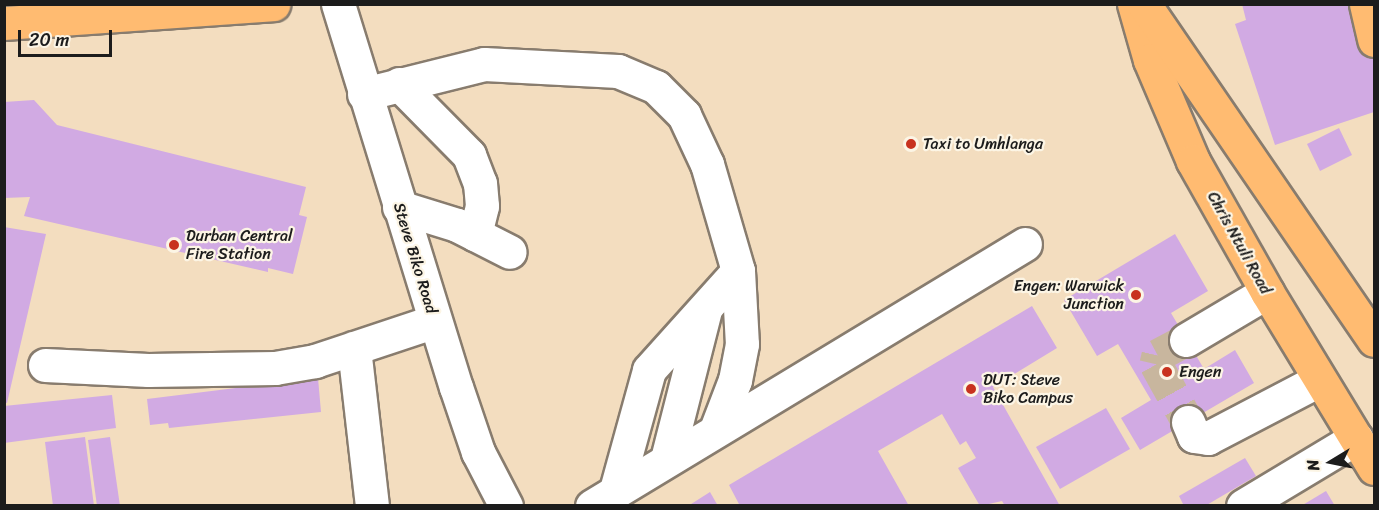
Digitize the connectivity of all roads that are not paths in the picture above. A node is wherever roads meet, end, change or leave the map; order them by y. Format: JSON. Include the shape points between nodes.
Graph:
{"nodes":[{"id":1,"x":273,"y":4,"type":"edge"},
{"id":2,"x":338,"y":4,"type":"edge"},
{"id":3,"x":1134,"y":4,"type":"edge"},
{"id":4,"x":1144,"y":4,"type":"edge"},
{"id":5,"x":1366,"y":4,"type":"edge"},
{"id":6,"x":4,"y":24,"type":"edge"},
{"id":7,"x":1374,"y":40,"type":"edge"},
{"id":8,"x":399,"y":84,"type":"junction"},
{"id":9,"x":364,"y":94,"type":"junction"},
{"id":10,"x":399,"y":207,"type":"junction"},
{"id":11,"x":475,"y":234,"type":"junction"},
{"id":12,"x":1026,"y":244,"type":"dead end"},
{"id":13,"x":510,"y":252,"type":"dead end"},
{"id":14,"x":738,"y":271,"type":"junction"},
{"id":15,"x":1267,"y":292,"type":"junction"},
{"id":16,"x":706,"y":305,"type":"junction"},
{"id":17,"x":435,"y":321,"type":"junction"},
{"id":18,"x":1186,"y":340,"type":"tunnel mouth"},
{"id":19,"x":1374,"y":340,"type":"edge"},
{"id":20,"x":354,"y":348,"type":"junction"},
{"id":21,"x":45,"y":365,"type":"dead end"},
{"id":22,"x":1319,"y":380,"type":"junction"},
{"id":23,"x":1188,"y":422,"type":"tunnel mouth"},
{"id":24,"x":717,"y":427,"type":"junction"},
{"id":25,"x":1356,"y":438,"type":"junction"},
{"id":26,"x":667,"y":459,"type":"junction"},
{"id":27,"x":1374,"y":468,"type":"edge"},
{"id":28,"x":604,"y":498,"type":"edge"},
{"id":29,"x":372,"y":506,"type":"edge"},
{"id":30,"x":506,"y":506,"type":"edge"},
{"id":31,"x":1244,"y":506,"type":"edge"}],
"edges":[{"from":1,"to":6,"type":"main road"},
{"from":2,"to":9,"type":"street","name":"Steve Biko Road"},
{"from":3,"to":15,"type":"main road","name":"Chris Ntuli Road","via":[[1169,112]]},
{"from":4,"to":19,"type":"main road"},
{"from":5,"to":7,"type":"main road"},
{"from":8,"to":9,"type":"street"},
{"from":8,"to":11,"type":"street","via":[[469,155],[480,183],[482,206]]},
{"from":8,"to":14,"type":"street","via":[[450,70],[514,63],[618,71],[656,87],[684,115],[707,164]]},
{"from":9,"to":10,"type":"street","name":"Steve Biko Road"},
{"from":10,"to":11,"type":"street"},
{"from":10,"to":17,"type":"street","name":"Steve Biko Road"},
{"from":11,"to":13,"type":"street"},
{"from":12,"to":24,"type":"street"},
{"from":14,"to":16,"type":"street"},
{"from":14,"to":24,"type":"street","via":[[742,344],[735,380]]},
{"from":15,"to":18,"type":"street"},
{"from":15,"to":22,"type":"main road","name":"Chris Ntuli Road"},
{"from":16,"to":26,"type":"street"},
{"from":16,"to":28,"type":"street","via":[[649,370]]},
{"from":17,"to":20,"type":"street"},
{"from":17,"to":30,"type":"street","name":"Steve Biko Road","via":[[478,452]]},
{"from":20,"to":21,"type":"street","via":[[275,368]]},
{"from":20,"to":29,"type":"street"},
{"from":22,"to":23,"type":"street","via":[[1208,438],[1194,436]]},
{"from":22,"to":25,"type":"main road","name":"Chris Ntuli Road"},
{"from":24,"to":26,"type":"street"},
{"from":25,"to":27,"type":"main road","name":"Chris Ntuli Road"},
{"from":25,"to":31,"type":"street"},
{"from":26,"to":28,"type":"street"}]}
